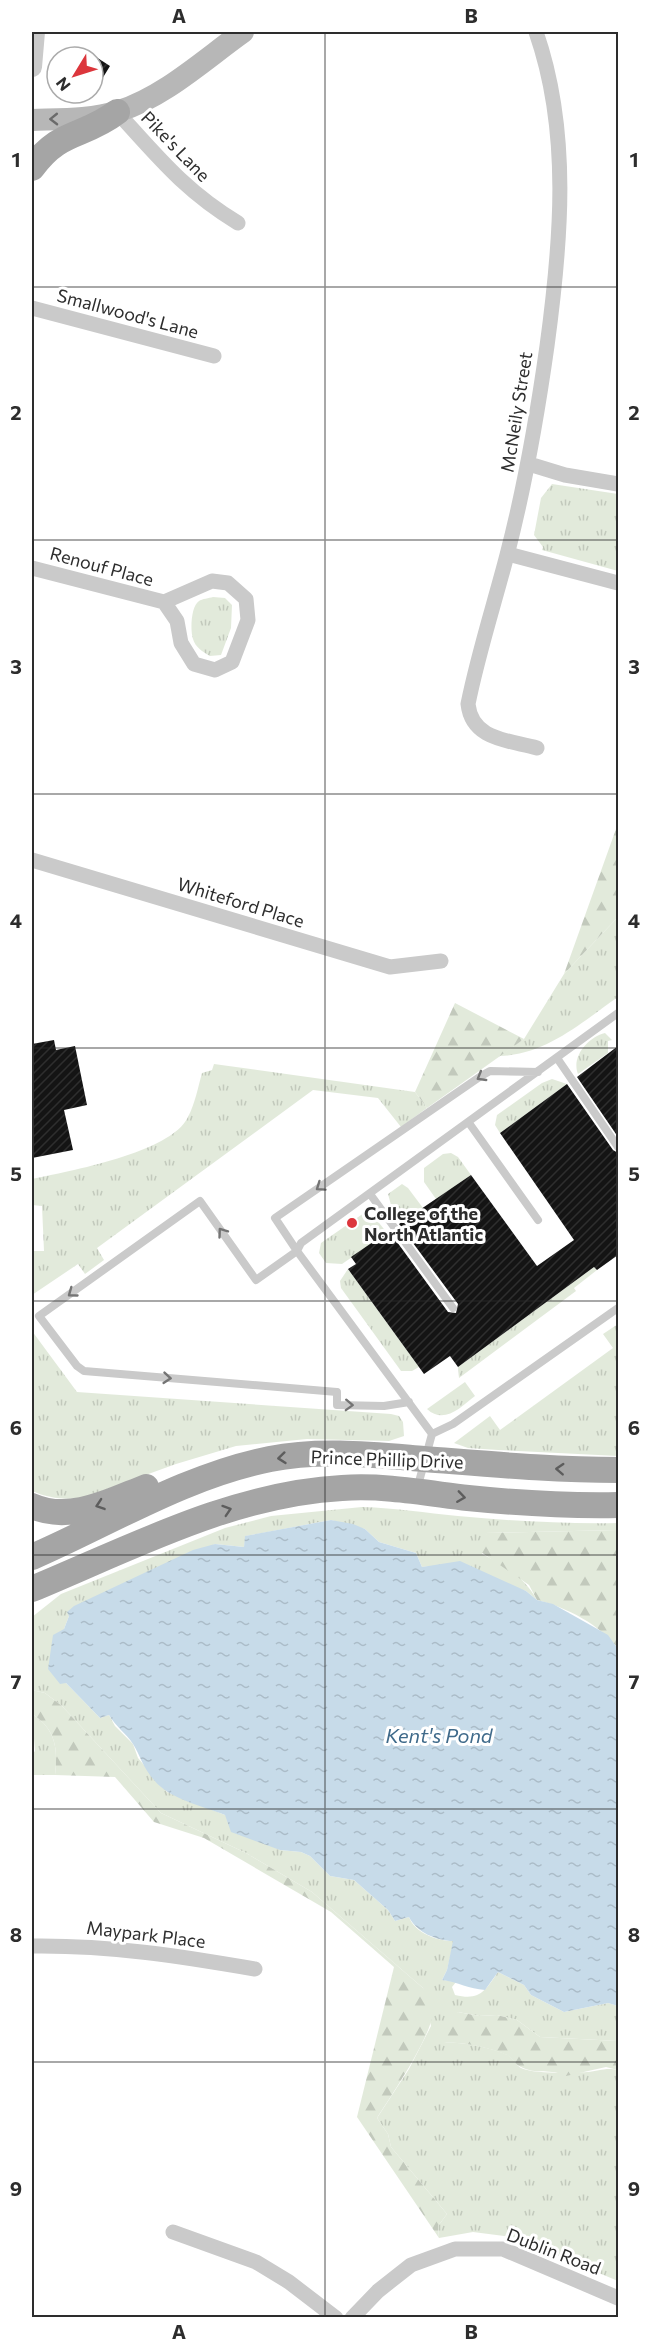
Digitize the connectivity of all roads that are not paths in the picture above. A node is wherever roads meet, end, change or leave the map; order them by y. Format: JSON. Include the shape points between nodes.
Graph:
{"nodes":[{"id":1,"x":34,"y":32,"type":"edge"},
{"id":2,"x":243,"y":32,"type":"edge"},
{"id":3,"x":536,"y":32,"type":"edge"},
{"id":4,"x":32,"y":67,"type":"edge"},
{"id":5,"x":117,"y":112,"type":"junction"},
{"id":6,"x":32,"y":120,"type":"edge"},
{"id":7,"x":32,"y":168,"type":"edge"},
{"id":8,"x":238,"y":223,"type":"dead end"},
{"id":9,"x":32,"y":308,"type":"edge"},
{"id":10,"x":214,"y":356,"type":"dead end"},
{"id":11,"x":528,"y":464,"type":"junction"},
{"id":12,"x":618,"y":484,"type":"edge"},
{"id":13,"x":508,"y":554,"type":"junction"},
{"id":14,"x":32,"y":568,"type":"edge"},
{"id":15,"x":618,"y":583,"type":"edge"},
{"id":16,"x":164,"y":602,"type":"junction"},
{"id":17,"x":537,"y":748,"type":"dead end"},
{"id":18,"x":32,"y":860,"type":"edge"},
{"id":19,"x":441,"y":961,"type":"dead end"},
{"id":20,"x":618,"y":1013,"type":"edge"},
{"id":21,"x":557,"y":1058,"type":"junction"},
{"id":22,"x":537,"y":1072,"type":"junction"},
{"id":23,"x":469,"y":1123,"type":"junction"},
{"id":24,"x":618,"y":1147,"type":"edge"},
{"id":25,"x":370,"y":1194,"type":"junction"},
{"id":26,"x":538,"y":1220,"type":"dead end"},
{"id":27,"x":297,"y":1251,"type":"junction"},
{"id":28,"x":453,"y":1308,"type":"dead end"},
{"id":29,"x":618,"y":1308,"type":"edge"},
{"id":30,"x":409,"y":1402,"type":"junction"},
{"id":31,"x":432,"y":1434,"type":"junction"},
{"id":32,"x":424,"y":1459,"type":"junction"},
{"id":33,"x":618,"y":1470,"type":"edge"},
{"id":34,"x":214,"y":1474,"type":"junction"},
{"id":35,"x":416,"y":1490,"type":"junction"},
{"id":36,"x":32,"y":1506,"type":"edge"},
{"id":37,"x":618,"y":1506,"type":"edge"},
{"id":38,"x":32,"y":1557,"type":"edge"},
{"id":39,"x":56,"y":1579,"type":"junction"},
{"id":40,"x":32,"y":1589,"type":"edge"},
{"id":41,"x":32,"y":1601,"type":"edge"},
{"id":42,"x":32,"y":1946,"type":"edge"},
{"id":43,"x":255,"y":1970,"type":"dead end"},
{"id":44,"x":173,"y":2232,"type":"dead end"},
{"id":45,"x":618,"y":2298,"type":"edge"},
{"id":46,"x":336,"y":2318,"type":"edge"},
{"id":47,"x":352,"y":2318,"type":"edge"}],
"edges":[{"from":1,"to":4,"type":"street"},
{"from":2,"to":5,"type":"main road","via":[[158,92]]},
{"from":3,"to":11,"type":"street","name":"McNeily Street","via":[[551,82],[560,202],[553,298]]},
{"from":5,"to":6,"type":"main road","one_way":true,"via":[[83,119]]},
{"from":5,"to":7,"type":"main road","via":[[100,124],[59,140]]},
{"from":5,"to":8,"type":"street","name":"Pike's Lane","via":[[183,185]]},
{"from":9,"to":10,"type":"street","name":"Smallwood's Lane"},
{"from":11,"to":12,"type":"street"},
{"from":11,"to":13,"type":"street","name":"McNeily Street"},
{"from":13,"to":15,"type":"street"},
{"from":13,"to":17,"type":"street","name":"McNeily Street","via":[[471,690],[469,715],[484,732]]},
{"from":14,"to":16,"type":"street","name":"Renouf Place"},
{"from":16,"to":16,"type":"street","name":"Renouf Place","via":[[213,581],[234,588],[246,599],[248,620],[232,662],[215,670],[194,664],[181,643],[177,621]]},
{"from":18,"to":19,"type":"street","name":"Whiteford Place","via":[[390,967]]},
{"from":20,"to":21,"type":"lane"},
{"from":21,"to":22,"type":"lane"},
{"from":21,"to":24,"type":"lane"},
{"from":22,"to":23,"type":"lane"},
{"from":22,"to":27,"type":"lane","one_way":true,"via":[[490,1071],[481,1076],[275,1218]]},
{"from":23,"to":25,"type":"lane"},
{"from":23,"to":26,"type":"lane"},
{"from":25,"to":27,"type":"lane","via":[[301,1243]]},
{"from":25,"to":28,"type":"lane"},
{"from":27,"to":30,"type":"lane"},
{"from":27,"to":30,"type":"lane","one_way":true,"via":[[256,1280],[200,1201],[39,1316],[84,1371],[337,1392],[338,1405]]},
{"from":29,"to":31,"type":"lane","via":[[453,1424]]},
{"from":30,"to":31,"type":"lane"},
{"from":31,"to":32,"type":"lane"},
{"from":33,"to":32,"type":"main road","name":"Prince Phillip Drive","one_way":true},
{"from":32,"to":34,"type":"main road","name":"Prince Phillip Drive","one_way":true,"via":[[354,1454],[299,1456],[255,1462]]},
{"from":32,"to":35,"type":"lane"},
{"from":34,"to":36,"type":"main road","one_way":true,"via":[[190,1469],[76,1512],[44,1511]]},
{"from":34,"to":38,"type":"main road","name":"Prince Phillip Drive"},
{"from":35,"to":37,"type":"main road","name":"Prince Phillip Drive","one_way":true,"via":[[537,1504]]},
{"from":39,"to":35,"type":"main road","name":"Prince Phillip Drive","one_way":true,"via":[[245,1504],[334,1488]]},
{"from":39,"to":40,"type":"main road","name":"Prince Phillip Drive"},
{"from":39,"to":41,"type":"main road"},
{"from":42,"to":43,"type":"street","name":"Maypark Place","via":[[89,1945],[150,1951]]},
{"from":44,"to":46,"type":"street","via":[[256,2262]]},
{"from":45,"to":47,"type":"street","name":"Dublin Road","via":[[503,2249],[455,2249],[411,2265]]}]}
